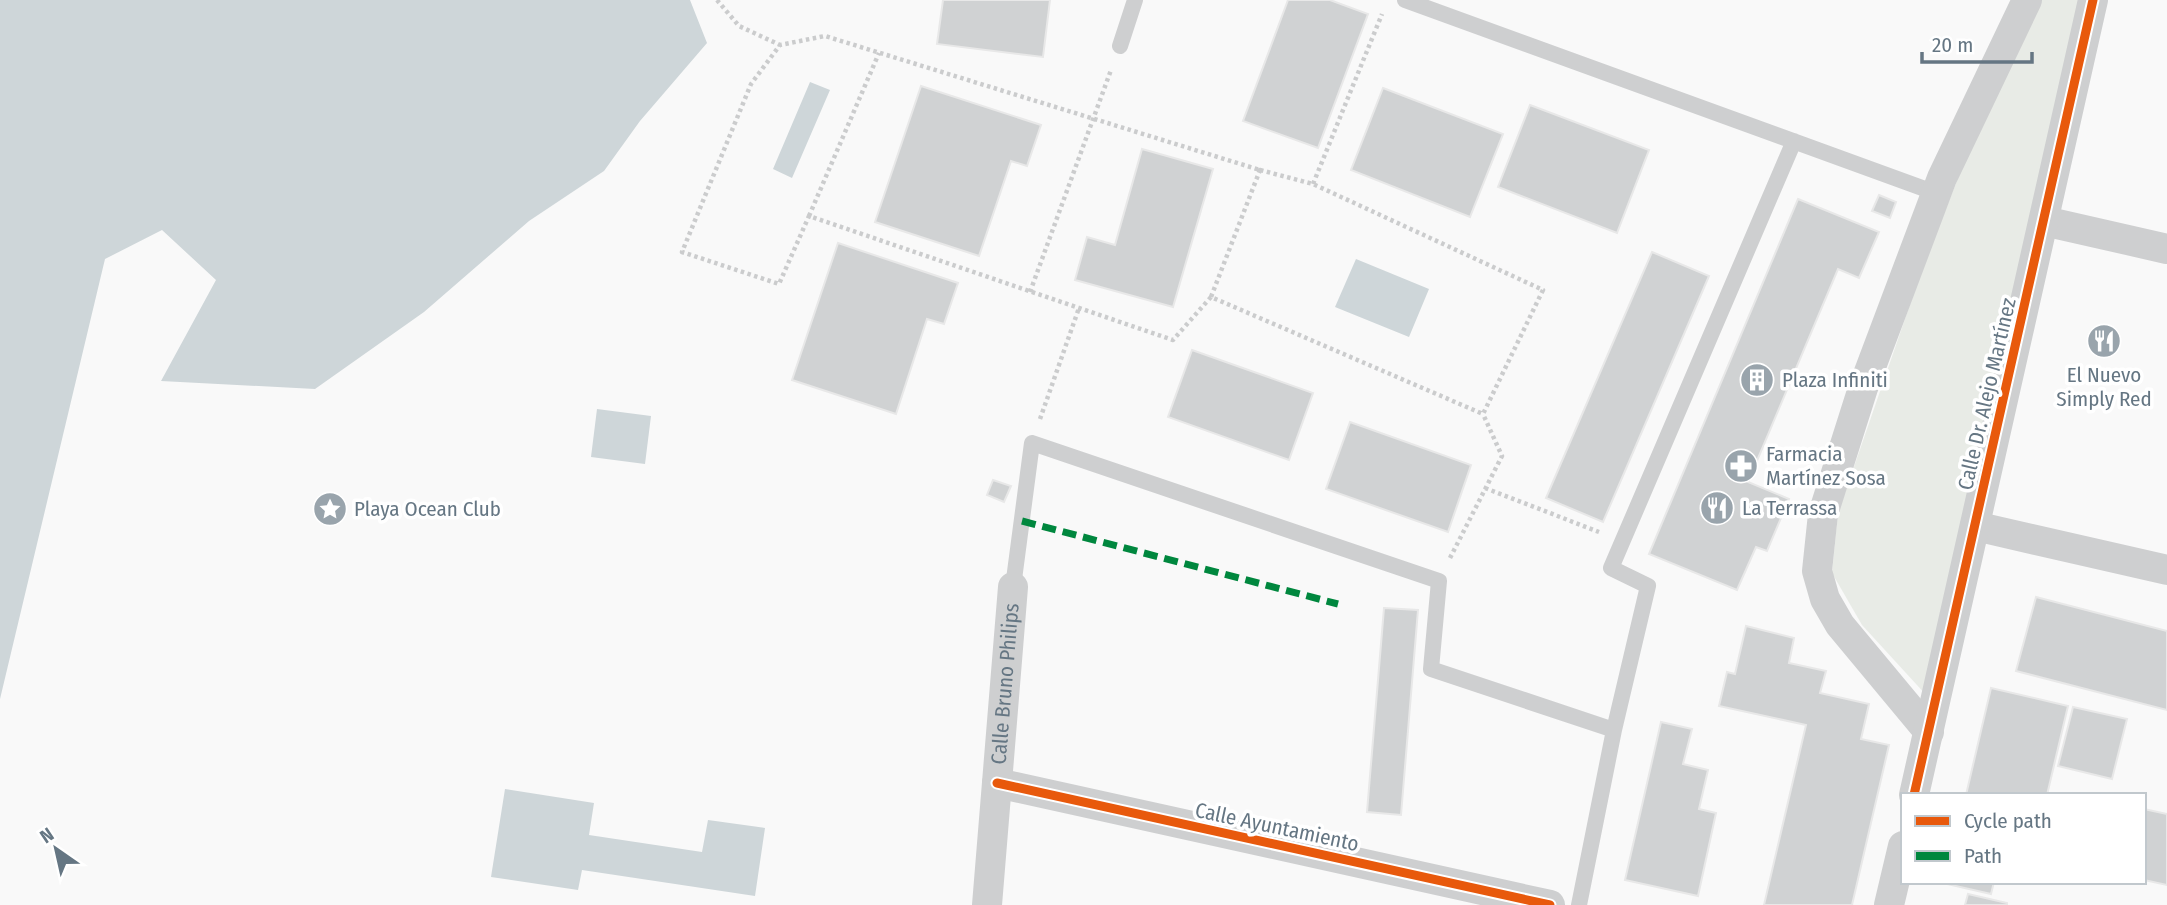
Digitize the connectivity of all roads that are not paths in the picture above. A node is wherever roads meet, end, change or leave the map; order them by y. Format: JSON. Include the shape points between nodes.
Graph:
{"nodes":[{"id":1,"x":1135,"y":0,"type":"edge"},
{"id":2,"x":1405,"y":0,"type":"edge"},
{"id":3,"x":2027,"y":0,"type":"edge"},
{"id":4,"x":2093,"y":0,"type":"edge"},
{"id":5,"x":1120,"y":46,"type":"road end"},
{"id":6,"x":1794,"y":141,"type":"junction"},
{"id":7,"x":1936,"y":193,"type":"junction"},
{"id":8,"x":2044,"y":221,"type":"junction"},
{"id":9,"x":2167,"y":249,"type":"edge"},
{"id":10,"x":1975,"y":526,"type":"junction"},
{"id":11,"x":2167,"y":570,"type":"edge"},
{"id":12,"x":1013,"y":587,"type":"joint"},
{"id":13,"x":1614,"y":730,"type":"junction"},
{"id":14,"x":1929,"y":732,"type":"junction"},
{"id":15,"x":997,"y":783,"type":"junction"},
{"id":16,"x":1914,"y":793,"type":"edge"},
{"id":17,"x":1901,"y":854,"type":"edge"},
{"id":18,"x":987,"y":905,"type":"edge"},
{"id":19,"x":1550,"y":905,"type":"edge"},
{"id":20,"x":1579,"y":905,"type":"edge"},
{"id":21,"x":1889,"y":905,"type":"edge"}],
"edges":[{"from":1,"to":5,"type":"lane"},
{"from":2,"to":6,"type":"lane"},
{"from":3,"to":7,"type":"street"},
{"from":4,"to":8,"type":"street","name":"Calle Dr. Alejo Martínez"},
{"from":6,"to":7,"type":"lane"},
{"from":6,"to":13,"type":"lane","via":[[1611,568],[1648,586]]},
{"from":7,"to":14,"type":"street","via":[[1863,388],[1823,514],[1817,570],[1825,599],[1840,625]]},
{"from":8,"to":9,"type":"street"},
{"from":8,"to":10,"type":"street","name":"Calle Dr. Alejo Martínez"},
{"from":10,"to":11,"type":"street"},
{"from":10,"to":14,"type":"street","name":"Calle Dr. Alejo Martínez"},
{"from":12,"to":13,"type":"lane","via":[[1032,443],[1439,580],[1431,669]]},
{"from":12,"to":15,"type":"street","name":"Calle Bruno Philips"},
{"from":13,"to":20,"type":"lane"},
{"from":14,"to":16,"type":"street","name":"Calle Dr. Alejo Martínez"},
{"from":15,"to":18,"type":"street","name":"Calle Bruno Philips"},
{"from":15,"to":19,"type":"street","name":"Calle Ayuntamiento"},
{"from":17,"to":21,"type":"street"}]}
